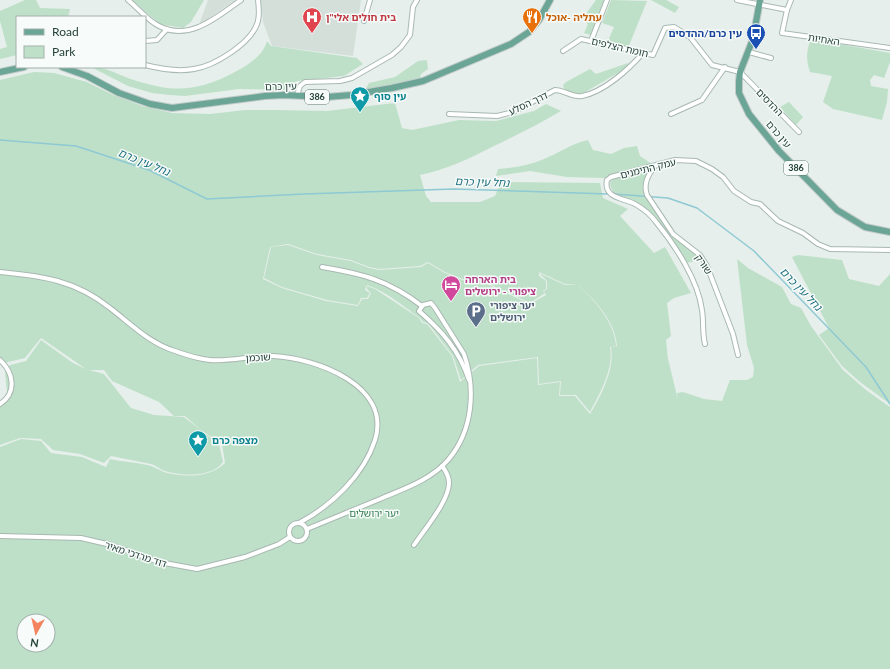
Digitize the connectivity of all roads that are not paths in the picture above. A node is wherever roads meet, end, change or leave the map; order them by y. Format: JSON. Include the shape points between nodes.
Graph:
{"nodes":[{"id":1,"x":128,"y":0,"type":"edge"},
{"id":2,"x":241,"y":0,"type":"edge"},
{"id":3,"x":258,"y":0,"type":"edge"},
{"id":4,"x":370,"y":0,"type":"edge"},
{"id":5,"x":550,"y":0,"type":"edge"},
{"id":6,"x":607,"y":0,"type":"edge"},
{"id":7,"x":738,"y":0,"type":"edge"},
{"id":8,"x":791,"y":0,"type":"edge"},
{"id":9,"x":416,"y":1,"type":"edge"},
{"id":10,"x":759,"y":2,"type":"edge"},
{"id":11,"x":787,"y":10,"type":"junction"},
{"id":12,"x":364,"y":21,"type":"dead end"},
{"id":13,"x":167,"y":29,"type":"junction"},
{"id":14,"x":146,"y":41,"type":"edge"},
{"id":15,"x":591,"y":41,"type":"junction"},
{"id":16,"x":890,"y":48,"type":"edge"},
{"id":17,"x":563,"y":51,"type":"dead end"},
{"id":18,"x":749,"y":52,"type":"junction"},
{"id":19,"x":643,"y":53,"type":"junction"},
{"id":20,"x":771,"y":58,"type":"dead end"},
{"id":21,"x":146,"y":65,"type":"edge"},
{"id":22,"x":724,"y":67,"type":"junction"},
{"id":23,"x":19,"y":68,"type":"edge"},
{"id":24,"x":65,"y":68,"type":"edge"},
{"id":25,"x":0,"y":72,"type":"edge"},
{"id":26,"x":740,"y":72,"type":"junction"},
{"id":27,"x":297,"y":95,"type":"junction"},
{"id":28,"x":450,"y":114,"type":"dead end"},
{"id":29,"x":671,"y":114,"type":"dead end"},
{"id":30,"x":799,"y":132,"type":"dead end"},
{"id":31,"x":655,"y":166,"type":"junction"},
{"id":32,"x":890,"y":232,"type":"edge"},
{"id":33,"x":890,"y":250,"type":"edge"},
{"id":34,"x":322,"y":266,"type":"dead end"},
{"id":35,"x":0,"y":272,"type":"edge"},
{"id":36,"x":422,"y":306,"type":"junction"},
{"id":37,"x":705,"y":344,"type":"dead end"},
{"id":38,"x":738,"y":355,"type":"dead end"},
{"id":39,"x":0,"y":360,"type":"edge"},
{"id":40,"x":469,"y":380,"type":"junction"},
{"id":41,"x":0,"y":404,"type":"edge"},
{"id":42,"x":442,"y":466,"type":"junction"},
{"id":43,"x":298,"y":522,"type":"junction"},
{"id":44,"x":307,"y":529,"type":"junction"},
{"id":45,"x":0,"y":536,"type":"edge"},
{"id":46,"x":290,"y":537,"type":"junction"},
{"id":47,"x":414,"y":545,"type":"dead end"}],
"edges":[{"from":1,"to":13,"type":"street","via":[[152,21]]},
{"from":2,"to":13,"type":"street","via":[[198,28],[184,31]]},
{"from":3,"to":21,"type":"street","via":[[259,17],[254,30],[219,60],[204,67],[185,70]]},
{"from":4,"to":12,"type":"street"},
{"from":5,"to":27,"type":"main road","name":"עין כרם","number":"386","via":[[539,20],[522,38],[424,81],[342,96]]},
{"from":6,"to":15,"type":"street"},
{"from":7,"to":10,"type":"street"},
{"from":8,"to":11,"type":"street","name":"האחיות"},
{"from":9,"to":27,"type":"street","via":[[410,35],[392,55],[346,79],[305,82],[300,86]]},
{"from":10,"to":11,"type":"street"},
{"from":10,"to":18,"type":"main road","name":"עין כרם","number":"386"},
{"from":11,"to":16,"type":"street","name":"האחיות","via":[[782,33]]},
{"from":13,"to":14,"type":"street","via":[[157,40]]},
{"from":15,"to":17,"type":"street","name":"חומת הצלפים","via":[[578,40]]},
{"from":15,"to":19,"type":"street","name":"חומת הצלפים"},
{"from":18,"to":20,"type":"street"},
{"from":18,"to":26,"type":"main road","name":"עין כרם","number":"386"},
{"from":19,"to":22,"type":"street","name":"חומת הצלפים","via":[[653,55],[665,28],[674,27],[690,37],[708,62]]},
{"from":19,"to":28,"type":"street","name":"דרך הסלע","via":[[622,75],[581,97],[555,90],[512,112],[497,116]]},
{"from":22,"to":26,"type":"street","name":"חומת הצלפים"},
{"from":22,"to":29,"type":"street","via":[[702,100]]},
{"from":23,"to":25,"type":"main road"},
{"from":24,"to":27,"type":"main road","name":"עין כרם","number":"386","via":[[131,97],[172,108],[247,97]]},
{"from":26,"to":30,"type":"street","name":"ההדסים"},
{"from":26,"to":32,"type":"main road","name":"עין כרם","number":"386","via":[[738,87],[743,102],[749,114],[779,151],[837,210],[865,227]]},
{"from":31,"to":33,"type":"street","name":"עמק התימנים","via":[[683,159],[703,164],[723,177],[734,191],[751,202],[760,204],[778,221],[830,249]]},
{"from":31,"to":37,"type":"street","name":"עמק התימנים","via":[[610,177],[606,188],[613,197],[645,211],[655,220],[674,247],[693,279],[698,293],[703,312],[702,334]]},
{"from":31,"to":38,"type":"street","name":"שורק","via":[[646,183],[647,195],[673,234],[700,256],[707,266],[733,334]]},
{"from":34,"to":36,"type":"street","via":[[380,280],[405,293]]},
{"from":35,"to":43,"type":"street","name":"שוכמן","via":[[49,278],[77,287],[110,307],[148,339],[174,351],[210,360],[262,356],[291,358],[323,367],[353,383],[366,395],[376,413],[376,438],[369,458],[337,495]]},
{"from":36,"to":40,"type":"street","via":[[419,311],[446,338],[462,361]]},
{"from":36,"to":40,"type":"street","via":[[428,302],[435,308],[464,354]]},
{"from":39,"to":41,"type":"street","via":[[9,372],[12,386],[9,395]]},
{"from":40,"to":42,"type":"street","via":[[472,400],[467,425]]},
{"from":42,"to":44,"type":"street","via":[[419,482]]},
{"from":42,"to":47,"type":"street","via":[[448,475],[449,483],[445,497]]},
{"from":43,"to":44,"type":"street","via":[[304,524]]},
{"from":43,"to":46,"type":"street","via":[[289,529]]},
{"from":44,"to":46,"type":"street","via":[[307,535],[301,541],[295,541]]},
{"from":45,"to":46,"type":"street","name":"דוד מרדכי מאיר","via":[[81,538],[111,545],[159,562],[197,569],[245,557]]}]}
